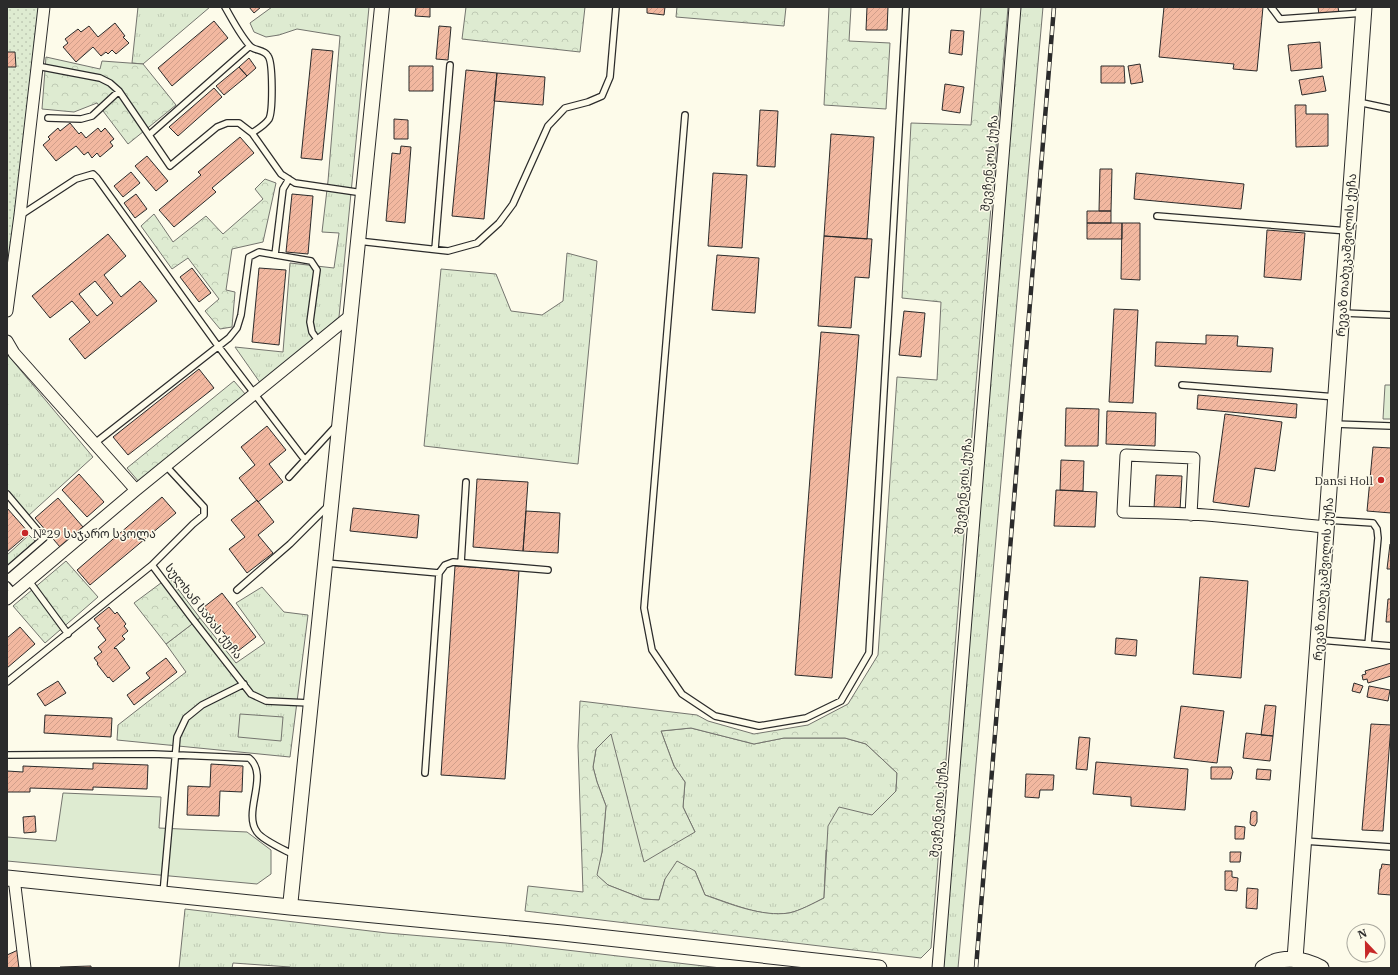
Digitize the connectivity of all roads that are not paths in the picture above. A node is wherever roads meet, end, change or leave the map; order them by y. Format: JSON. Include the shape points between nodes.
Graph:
{"nodes":[{"id":1,"x":44,"y":7,"type":"edge"},
{"id":2,"x":225,"y":7,"type":"edge"},
{"id":3,"x":382,"y":7,"type":"edge"},
{"id":4,"x":616,"y":7,"type":"edge"},
{"id":5,"x":906,"y":7,"type":"edge"},
{"id":6,"x":1015,"y":7,"type":"edge"},
{"id":7,"x":1271,"y":7,"type":"edge"},
{"id":8,"x":1364,"y":10,"type":"edge"},
{"id":9,"x":250,"y":46,"type":"junction"},
{"id":10,"x":450,"y":65,"type":"dead end"},
{"id":11,"x":37,"y":66,"type":"junction"},
{"id":12,"x":119,"y":90,"type":"junction"},
{"id":13,"x":1357,"y":102,"type":"junction"},
{"id":14,"x":1391,"y":109,"type":"edge"},
{"id":15,"x":685,"y":115,"type":"dead end"},
{"id":16,"x":48,"y":118,"type":"dead end"},
{"id":17,"x":252,"y":133,"type":"junction"},
{"id":18,"x":149,"y":135,"type":"junction"},
{"id":19,"x":289,"y":179,"type":"junction"},
{"id":20,"x":363,"y":193,"type":"junction"},
{"id":21,"x":20,"y":215,"type":"junction"},
{"id":22,"x":1157,"y":216,"type":"dead end"},
{"id":23,"x":1348,"y":231,"type":"junction"},
{"id":24,"x":358,"y":241,"type":"junction"},
{"id":25,"x":435,"y":249,"type":"junction"},
{"id":26,"x":275,"y":255,"type":"junction"},
{"id":27,"x":7,"y":311,"type":"edge"},
{"id":28,"x":1342,"y":312,"type":"junction"},
{"id":29,"x":1391,"y":315,"type":"edge"},
{"id":30,"x":350,"y":316,"type":"junction"},
{"id":31,"x":7,"y":341,"type":"edge"},
{"id":32,"x":319,"y":342,"type":"junction"},
{"id":33,"x":218,"y":346,"type":"junction"},
{"id":34,"x":1182,"y":385,"type":"dead end"},
{"id":35,"x":255,"y":394,"type":"junction"},
{"id":36,"x":1336,"y":397,"type":"junction"},
{"id":37,"x":339,"y":423,"type":"junction"},
{"id":38,"x":1334,"y":424,"type":"junction"},
{"id":39,"x":1391,"y":426,"type":"edge"},
{"id":40,"x":95,"y":443,"type":"junction"},
{"id":41,"x":305,"y":460,"type":"junction"},
{"id":42,"x":166,"y":466,"type":"junction"},
{"id":43,"x":289,"y":477,"type":"dead end"},
{"id":44,"x":466,"y":482,"type":"dead end"},
{"id":45,"x":136,"y":490,"type":"junction"},
{"id":46,"x":7,"y":494,"type":"edge"},
{"id":47,"x":331,"y":503,"type":"junction"},
{"id":48,"x":1191,"y":515,"type":"junction"},
{"id":49,"x":1327,"y":523,"type":"junction"},
{"id":50,"x":325,"y":563,"type":"junction"},
{"id":51,"x":461,"y":563,"type":"junction"},
{"id":52,"x":152,"y":565,"type":"junction"},
{"id":53,"x":7,"y":570,"type":"edge"},
{"id":54,"x":548,"y":570,"type":"dead end"},
{"id":55,"x":439,"y":574,"type":"junction"},
{"id":56,"x":29,"y":581,"type":"junction"},
{"id":57,"x":237,"y":590,"type":"dead end"},
{"id":58,"x":9,"y":593,"type":"edge"},
{"id":59,"x":68,"y":634,"type":"junction"},
{"id":60,"x":1318,"y":640,"type":"junction"},
{"id":61,"x":1368,"y":644,"type":"junction"},
{"id":62,"x":1391,"y":646,"type":"edge"},
{"id":63,"x":7,"y":682,"type":"edge"},
{"id":64,"x":244,"y":684,"type":"junction"},
{"id":65,"x":311,"y":703,"type":"junction"},
{"id":66,"x":7,"y":755,"type":"edge"},
{"id":67,"x":175,"y":755,"type":"junction"},
{"id":68,"x":425,"y":773,"type":"dead end"},
{"id":69,"x":1304,"y":841,"type":"junction"},
{"id":70,"x":1391,"y":847,"type":"edge"},
{"id":71,"x":295,"y":855,"type":"junction"},
{"id":72,"x":11,"y":878,"type":"edge"},
{"id":73,"x":163,"y":894,"type":"junction"},
{"id":74,"x":290,"y":908,"type":"junction"},
{"id":75,"x":1295,"y":959,"type":"junction"},
{"id":76,"x":25,"y":968,"type":"edge"},
{"id":77,"x":879,"y":968,"type":"edge"},
{"id":78,"x":938,"y":968,"type":"edge"},
{"id":79,"x":1263,"y":968,"type":"edge"},
{"id":80,"x":1321,"y":968,"type":"edge"}],
"edges":[{"from":1,"to":11,"type":"street"},
{"from":2,"to":9,"type":"lane"},
{"from":3,"to":20,"type":"street"},
{"from":4,"to":25,"type":"lane","via":[[610,76],[602,96],[565,108],[548,126],[512,204],[498,223],[477,243],[448,251]]},
{"from":5,"to":15,"type":"lane","via":[[869,653],[840,701],[806,718],[759,726],[715,716],[682,694],[652,650],[644,608]]},
{"from":6,"to":78,"type":"street","name":"შევჩენკოს ქუჩა"},
{"from":7,"to":8,"type":"lane","via":[[1280,19]]},
{"from":8,"to":13,"type":"main road","name":"რევაზ თაბუკაშვილის ქუჩა"},
{"from":9,"to":17,"type":"lane","via":[[268,56],[271,64],[272,97],[269,118],[261,128]]},
{"from":9,"to":18,"type":"lane"},
{"from":10,"to":25,"type":"lane"},
{"from":11,"to":12,"type":"lane","via":[[100,78]]},
{"from":11,"to":21,"type":"street"},
{"from":12,"to":16,"type":"lane","via":[[92,116],[82,119]]},
{"from":12,"to":18,"type":"lane"},
{"from":13,"to":14,"type":"lane"},
{"from":13,"to":23,"type":"main road","name":"რევაზ თაბუკაშვილის ქუჩა"},
{"from":17,"to":18,"type":"lane","via":[[239,123],[217,127],[170,166]]},
{"from":17,"to":19,"type":"lane","via":[[281,174]]},
{"from":19,"to":20,"type":"lane","via":[[295,183]]},
{"from":19,"to":26,"type":"lane","via":[[283,189]]},
{"from":20,"to":24,"type":"street"},
{"from":21,"to":27,"type":"street"},
{"from":21,"to":33,"type":"lane","via":[[76,179],[92,174],[102,183]]},
{"from":22,"to":23,"type":"lane"},
{"from":23,"to":28,"type":"main road","name":"რევაზ თაბუკაშვილის ქუჩა"},
{"from":24,"to":25,"type":"lane"},
{"from":24,"to":30,"type":"street"},
{"from":26,"to":32,"type":"lane","via":[[311,261],[317,270],[310,322],[312,332]]},
{"from":26,"to":33,"type":"lane","via":[[259,252],[248,257],[237,328]]},
{"from":28,"to":29,"type":"lane"},
{"from":28,"to":36,"type":"main road","name":"რევაზ თაბუკაშვილის ქუჩა"},
{"from":30,"to":32,"type":"street"},
{"from":30,"to":37,"type":"street"},
{"from":31,"to":40,"type":"street","via":[[14,353]]},
{"from":32,"to":35,"type":"street"},
{"from":33,"to":35,"type":"lane"},
{"from":33,"to":40,"type":"lane"},
{"from":34,"to":36,"type":"lane"},
{"from":35,"to":41,"type":"lane"},
{"from":35,"to":42,"type":"street"},
{"from":36,"to":38,"type":"main road","name":"რევაზ თაბუკაშვილის ქუჩა"},
{"from":37,"to":41,"type":"lane"},
{"from":37,"to":47,"type":"street"},
{"from":38,"to":39,"type":"lane"},
{"from":38,"to":49,"type":"main road","name":"რევაზ თაბუკაშვილის ქუჩა"},
{"from":40,"to":45,"type":"street"},
{"from":41,"to":43,"type":"lane"},
{"from":42,"to":45,"type":"street"},
{"from":42,"to":52,"type":"lane","name":"სულხან საბას ქუჩა","via":[[204,507],[204,516]]},
{"from":44,"to":51,"type":"lane"},
{"from":45,"to":56,"type":"street"},
{"from":46,"to":53,"type":"lane","via":[[44,538]]},
{"from":47,"to":50,"type":"street"},
{"from":47,"to":57,"type":"lane","via":[[290,544]]},
{"from":48,"to":48,"type":"street","via":[[1194,458],[1126,455],[1123,512]]},
{"from":48,"to":49,"type":"street","via":[[1228,516],[1284,524]]},
{"from":49,"to":60,"type":"main road","name":"რევაზ თაბუკაშვილის ქუჩა"},
{"from":49,"to":61,"type":"lane","via":[[1373,523],[1377,529]]},
{"from":50,"to":55,"type":"lane"},
{"from":50,"to":65,"type":"street"},
{"from":51,"to":54,"type":"lane"},
{"from":51,"to":55,"type":"lane","via":[[452,562],[445,565]]},
{"from":52,"to":59,"type":"lane"},
{"from":52,"to":64,"type":"lane","name":"სულხან საბას ქუჩა"},
{"from":55,"to":68,"type":"lane"},
{"from":56,"to":58,"type":"street"},
{"from":56,"to":59,"type":"lane"},
{"from":59,"to":63,"type":"lane"},
{"from":60,"to":61,"type":"lane"},
{"from":60,"to":69,"type":"main road","name":"რევაზ თაბუკაშვილის ქუჩა"},
{"from":61,"to":62,"type":"lane"},
{"from":64,"to":65,"type":"lane","name":"სულხან საბას ქუჩა","via":[[251,694],[266,701]]},
{"from":64,"to":67,"type":"lane","via":[[202,705],[186,718],[177,737]]},
{"from":65,"to":71,"type":"street"},
{"from":66,"to":67,"type":"lane"},
{"from":67,"to":71,"type":"lane","via":[[249,758],[257,773],[252,818],[254,827],[260,836]]},
{"from":67,"to":73,"type":"lane"},
{"from":69,"to":70,"type":"lane"},
{"from":69,"to":75,"type":"main road","name":"რევაზ თაბუკაშვილის ქუჩა"},
{"from":71,"to":74,"type":"street"},
{"from":72,"to":73,"type":"main road"},
{"from":72,"to":76,"type":"street"},
{"from":73,"to":74,"type":"main road"},
{"from":74,"to":77,"type":"main road","via":[[562,933]]},
{"from":75,"to":79,"type":"main road","via":[[1280,960]]},
{"from":75,"to":80,"type":"main road","via":[[1308,961]]}]}
